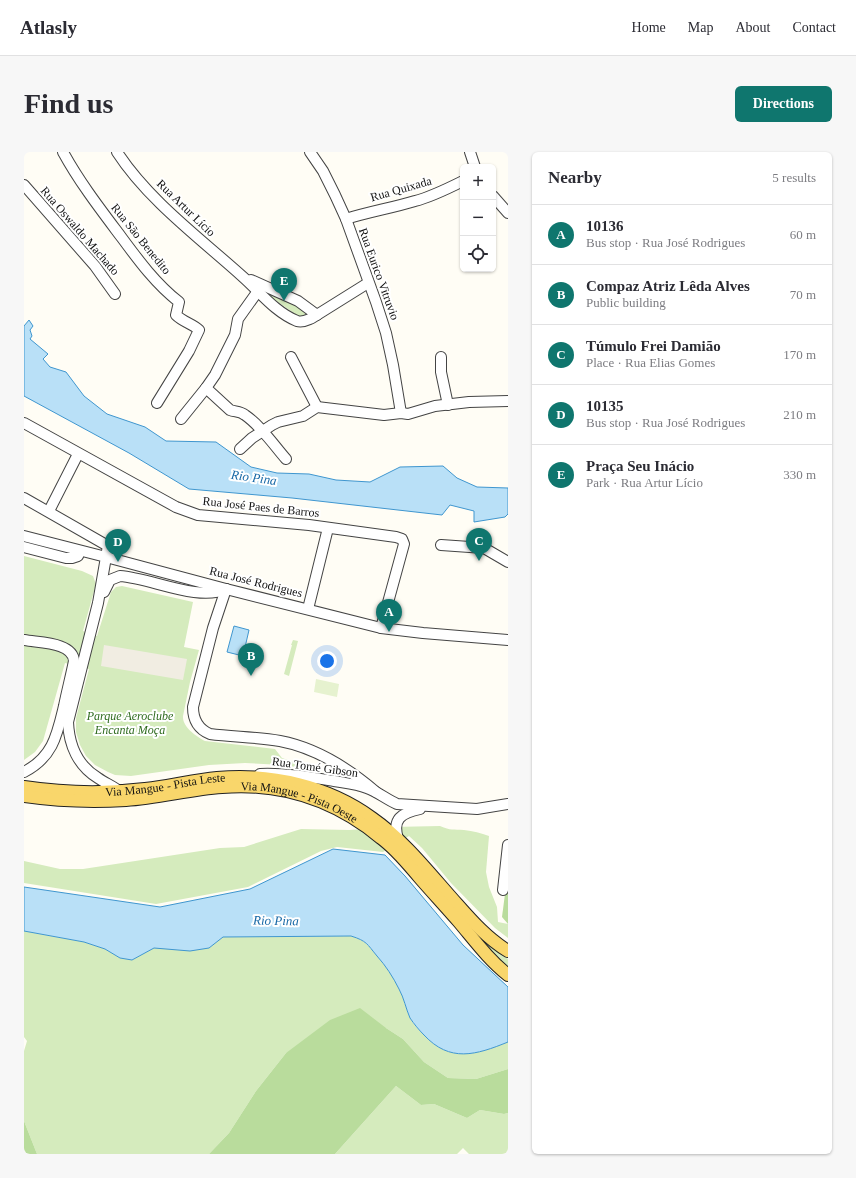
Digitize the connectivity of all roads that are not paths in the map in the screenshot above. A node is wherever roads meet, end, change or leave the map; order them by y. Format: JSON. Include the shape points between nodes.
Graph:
{"nodes":[{"id":1,"x":63,"y":152,"type":"edge"},
{"id":2,"x":117,"y":152,"type":"edge"},
{"id":3,"x":310,"y":152,"type":"edge"},
{"id":4,"x":470,"y":152,"type":"edge"},
{"id":5,"x":474,"y":164,"type":"edge"},
{"id":6,"x":460,"y":182,"type":"edge"},
{"id":7,"x":24,"y":186,"type":"edge"},
{"id":8,"x":496,"y":199,"type":"edge"},
{"id":9,"x":508,"y":213,"type":"edge"},
{"id":10,"x":346,"y":219,"type":"junction"},
{"id":11,"x":368,"y":283,"type":"junction"},
{"id":12,"x":264,"y":292,"type":"junction"},
{"id":13,"x":115,"y":294,"type":"dead end"},
{"id":14,"x":316,"y":314,"type":"junction"},
{"id":15,"x":441,"y":357,"type":"dead end"},
{"id":16,"x":291,"y":358,"type":"dead end"},
{"id":17,"x":206,"y":388,"type":"junction"},
{"id":18,"x":508,"y":401,"type":"edge"},
{"id":19,"x":157,"y":403,"type":"dead end"},
{"id":20,"x":448,"y":405,"type":"junction"},
{"id":21,"x":317,"y":407,"type":"junction"},
{"id":22,"x":401,"y":413,"type":"junction"},
{"id":23,"x":181,"y":419,"type":"dead end"},
{"id":24,"x":24,"y":423,"type":"edge"},
{"id":25,"x":262,"y":431,"type":"junction"},
{"id":26,"x":240,"y":449,"type":"dead end"},
{"id":27,"x":78,"y":454,"type":"junction"},
{"id":28,"x":286,"y":459,"type":"dead end"},
{"id":29,"x":24,"y":498,"type":"edge"},
{"id":30,"x":49,"y":511,"type":"junction"},
{"id":31,"x":328,"y":528,"type":"junction"},
{"id":32,"x":24,"y":536,"type":"edge"},
{"id":33,"x":441,"y":545,"type":"dead end"},
{"id":34,"x":24,"y":547,"type":"edge"},
{"id":35,"x":80,"y":551,"type":"junction"},
{"id":36,"x":106,"y":557,"type":"junction"},
{"id":37,"x":508,"y":562,"type":"edge"},
{"id":38,"x":226,"y":589,"type":"junction"},
{"id":39,"x":98,"y":603,"type":"junction"},
{"id":40,"x":308,"y":609,"type":"junction"},
{"id":41,"x":381,"y":628,"type":"junction"},
{"id":42,"x":24,"y":640,"type":"edge"},
{"id":43,"x":508,"y":640,"type":"edge"},
{"id":44,"x":24,"y":772,"type":"edge"},
{"id":45,"x":217,"y":778,"type":"junction"},
{"id":46,"x":24,"y":788,"type":"edge"},
{"id":47,"x":119,"y":791,"type":"junction"},
{"id":48,"x":376,"y":792,"type":"junction"},
{"id":49,"x":24,"y":796,"type":"edge"},
{"id":50,"x":508,"y":804,"type":"edge"},
{"id":51,"x":430,"y":807,"type":"junction"},
{"id":52,"x":508,"y":845,"type":"edge"},
{"id":53,"x":401,"y":847,"type":"junction"},
{"id":54,"x":503,"y":890,"type":"dead end"},
{"id":55,"x":508,"y":951,"type":"edge"},
{"id":56,"x":508,"y":975,"type":"edge"}],
"edges":[{"from":1,"to":19,"type":"street","name":"Rua São Benedito","via":[[88,192],[138,259],[179,302],[176,315],[198,329],[189,351]]},
{"from":2,"to":12,"type":"street","name":"Rua Artur Lício","via":[[134,175],[162,204],[208,247]]},
{"from":3,"to":10,"type":"street","name":"Rua Eurico Vitruvio"},
{"from":4,"to":5,"type":"street"},
{"from":6,"to":10,"type":"street","name":"Rua Quixada","via":[[432,196]]},
{"from":7,"to":13,"type":"street","name":"Rua Oswaldo Machado","via":[[90,260]]},
{"from":8,"to":9,"type":"street"},
{"from":10,"to":11,"type":"street","name":"Rua Eurico Vitruvio"},
{"from":11,"to":14,"type":"street","name":"Rua Artur Lício"},
{"from":11,"to":22,"type":"street","name":"Rua Eurico Vitruvio","via":[[386,333]]},
{"from":12,"to":14,"type":"street","name":"Rua Artur Lício","via":[[298,301]]},
{"from":12,"to":14,"type":"street","name":"Rua Artur Lício","via":[[281,311],[298,321],[305,321]]},
{"from":12,"to":17,"type":"street","via":[[238,319],[231,344],[216,375]]},
{"from":15,"to":20,"type":"street","via":[[441,372]]},
{"from":16,"to":21,"type":"street"},
{"from":17,"to":23,"type":"street"},
{"from":17,"to":25,"type":"street","via":[[230,410],[239,411]]},
{"from":18,"to":20,"type":"street"},
{"from":20,"to":22,"type":"street","via":[[408,414]]},
{"from":21,"to":22,"type":"street","via":[[365,414]]},
{"from":21,"to":25,"type":"street","via":[[303,416],[278,422]]},
{"from":24,"to":27,"type":"street","name":"Rua José Paes de Barros"},
{"from":25,"to":26,"type":"street"},
{"from":25,"to":28,"type":"street"},
{"from":27,"to":30,"type":"street"},
{"from":27,"to":31,"type":"street","name":"Rua José Paes de Barros","via":[[176,507],[198,515]]},
{"from":29,"to":30,"type":"street"},
{"from":30,"to":36,"type":"street","via":[[108,546]]},
{"from":31,"to":40,"type":"street"},
{"from":31,"to":41,"type":"street","name":"Rua José Paes de Barros","via":[[396,536],[402,539],[404,544]]},
{"from":32,"to":35,"type":"street","name":"Rua José Rodrigues"},
{"from":33,"to":37,"type":"street","via":[[484,548]]},
{"from":34,"to":35,"type":"street","via":[[70,558],[78,556]]},
{"from":35,"to":36,"type":"street","name":"Rua José Rodrigues"},
{"from":36,"to":38,"type":"street","name":"Rua José Rodrigues"},
{"from":36,"to":39,"type":"street"},
{"from":38,"to":39,"type":"street","via":[[198,593],[120,576],[108,583]]},
{"from":38,"to":40,"type":"street","name":"Rua José Rodrigues"},
{"from":38,"to":48,"type":"street","via":[[193,707],[196,724],[210,734],[281,742],[305,749],[352,772]]},
{"from":39,"to":47,"type":"street","via":[[68,730],[83,764],[92,774]]},
{"from":40,"to":41,"type":"street","name":"Rua José Rodrigues"},
{"from":41,"to":43,"type":"street","name":"Rua José Rodrigues"},
{"from":42,"to":44,"type":"street","via":[[67,648],[74,658],[55,741],[43,759]]},
{"from":45,"to":47,"type":"main road","name":"Via Mangue - Pista Leste"},
{"from":45,"to":48,"type":"street","name":"Rua Tomé Gibson","via":[[278,773],[353,784]]},
{"from":45,"to":53,"type":"main road","name":"Via Mangue - Pista Leste","via":[[258,777],[284,780],[317,790],[362,811]]},
{"from":46,"to":47,"type":"main road","name":"Via Mangue - Pista Leste","via":[[90,793]]},
{"from":48,"to":51,"type":"street","name":"Rua Tomé Gibson","via":[[397,804]]},
{"from":49,"to":53,"type":"main road","name":"Via Mangue - Pista Oeste","via":[[54,801],[126,800],[222,787],[259,786],[301,794],[327,803]]},
{"from":50,"to":51,"type":"street","name":"Rua Tomé Gibson","via":[[477,809]]},
{"from":51,"to":53,"type":"street","name":"Rua Tomé Gibson","via":[[409,811],[398,819],[396,825]]},
{"from":52,"to":54,"type":"street"},
{"from":53,"to":55,"type":"main road","name":"Via Mangue - Pista Leste","via":[[473,922]]},
{"from":53,"to":56,"type":"main road","name":"Via Mangue - Pista Oeste","via":[[473,940]]}]}
